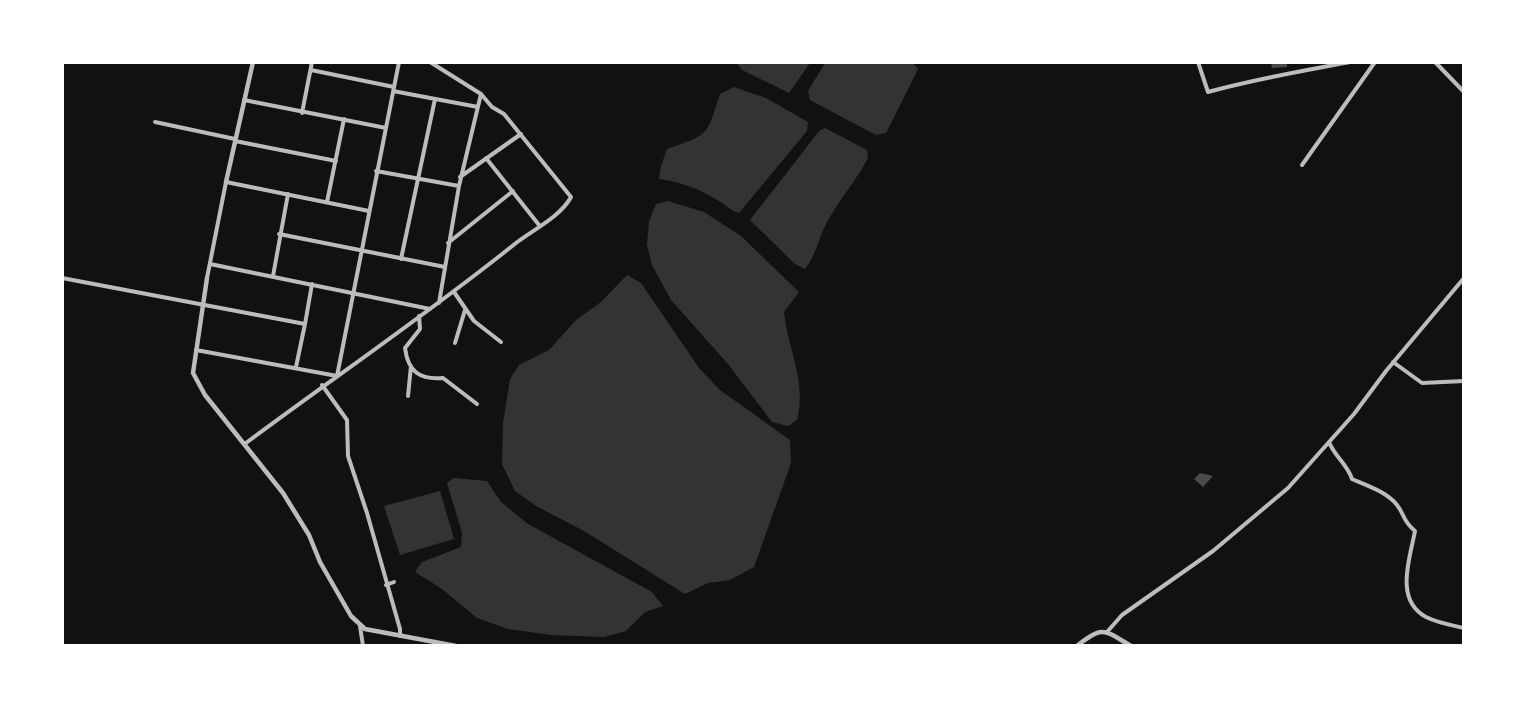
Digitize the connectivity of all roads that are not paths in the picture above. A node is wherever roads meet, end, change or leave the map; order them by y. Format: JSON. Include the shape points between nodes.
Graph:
{"nodes":[{"id":1,"x":253,"y":62,"type":"edge"},
{"id":2,"x":312,"y":62,"type":"edge"},
{"id":3,"x":399,"y":62,"type":"edge"},
{"id":4,"x":430,"y":62,"type":"edge"},
{"id":5,"x":1198,"y":62,"type":"edge"},
{"id":6,"x":1350,"y":62,"type":"edge"},
{"id":7,"x":1375,"y":62,"type":"edge"},
{"id":8,"x":1436,"y":62,"type":"edge"},
{"id":9,"x":311,"y":70,"type":"junction"},
{"id":10,"x":393,"y":89,"type":"junction"},
{"id":11,"x":1464,"y":92,"type":"edge"},
{"id":12,"x":481,"y":94,"type":"junction"},
{"id":13,"x":435,"y":99,"type":"junction"},
{"id":14,"x":244,"y":100,"type":"junction"},
{"id":15,"x":478,"y":107,"type":"junction"},
{"id":16,"x":302,"y":112,"type":"junction"},
{"id":17,"x":344,"y":120,"type":"junction"},
{"id":18,"x":155,"y":122,"type":"dead end"},
{"id":19,"x":386,"y":128,"type":"junction"},
{"id":20,"x":521,"y":134,"type":"junction"},
{"id":21,"x":235,"y":140,"type":"junction"},
{"id":22,"x":486,"y":158,"type":"junction"},
{"id":23,"x":336,"y":161,"type":"junction"},
{"id":24,"x":1302,"y":165,"type":"dead end"},
{"id":25,"x":376,"y":171,"type":"junction"},
{"id":26,"x":460,"y":177,"type":"junction"},
{"id":27,"x":419,"y":179,"type":"junction"},
{"id":28,"x":226,"y":182,"type":"junction"},
{"id":29,"x":458,"y":186,"type":"junction"},
{"id":30,"x":513,"y":191,"type":"junction"},
{"id":31,"x":288,"y":194,"type":"junction"},
{"id":32,"x":327,"y":202,"type":"junction"},
{"id":33,"x":369,"y":211,"type":"junction"},
{"id":34,"x":539,"y":225,"type":"junction"},
{"id":35,"x":280,"y":234,"type":"junction"},
{"id":36,"x":448,"y":243,"type":"junction"},
{"id":37,"x":361,"y":251,"type":"junction"},
{"id":38,"x":402,"y":259,"type":"junction"},
{"id":39,"x":210,"y":264,"type":"junction"},
{"id":40,"x":444,"y":267,"type":"junction"},
{"id":41,"x":273,"y":276,"type":"junction"},
{"id":42,"x":62,"y":278,"type":"edge"},
{"id":43,"x":207,"y":278,"type":"joint"},
{"id":44,"x":1464,"y":278,"type":"edge"},
{"id":45,"x":312,"y":284,"type":"junction"},
{"id":46,"x":353,"y":292,"type":"junction"},
{"id":47,"x":454,"y":292,"type":"junction"},
{"id":48,"x":439,"y":303,"type":"junction"},
{"id":49,"x":203,"y":305,"type":"junction"},
{"id":50,"x":430,"y":309,"type":"junction"},
{"id":51,"x":465,"y":310,"type":"junction"},
{"id":52,"x":419,"y":316,"type":"junction"},
{"id":53,"x":305,"y":324,"type":"junction"},
{"id":54,"x":501,"y":342,"type":"dead end"},
{"id":55,"x":454,"y":343,"type":"dead end"},
{"id":56,"x":196,"y":350,"type":"junction"},
{"id":57,"x":1393,"y":362,"type":"junction"},
{"id":58,"x":411,"y":366,"type":"junction"},
{"id":59,"x":296,"y":367,"type":"junction"},
{"id":60,"x":338,"y":376,"type":"junction"},
{"id":61,"x":1464,"y":381,"type":"edge"},
{"id":62,"x":322,"y":386,"type":"junction"},
{"id":63,"x":408,"y":396,"type":"dead end"},
{"id":64,"x":477,"y":404,"type":"dead end"},
{"id":65,"x":1329,"y":442,"type":"junction"},
{"id":66,"x":246,"y":443,"type":"junction"},
{"id":67,"x":394,"y":582,"type":"dead end"},
{"id":68,"x":386,"y":585,"type":"junction"},
{"id":69,"x":360,"y":626,"type":"junction"},
{"id":70,"x":1464,"y":628,"type":"edge"},
{"id":71,"x":1107,"y":632,"type":"junction"},
{"id":72,"x":400,"y":636,"type":"junction"},
{"id":73,"x":363,"y":646,"type":"edge"},
{"id":74,"x":456,"y":646,"type":"edge"},
{"id":75,"x":1077,"y":646,"type":"edge"},
{"id":76,"x":1131,"y":646,"type":"edge"}],
"edges":[{"from":1,"to":14,"type":"street"},
{"from":2,"to":9,"type":"street"},
{"from":3,"to":10,"type":"street"},
{"from":4,"to":12,"type":"street"},
{"from":5,"to":6,"type":"street","via":[[1208,92],[1287,72],[1322,69]]},
{"from":7,"to":24,"type":"street"},
{"from":8,"to":11,"type":"street"},
{"from":9,"to":10,"type":"street"},
{"from":9,"to":16,"type":"street"},
{"from":10,"to":13,"type":"street"},
{"from":10,"to":19,"type":"street"},
{"from":12,"to":15,"type":"street"},
{"from":12,"to":20,"type":"street"},
{"from":13,"to":15,"type":"street"},
{"from":13,"to":27,"type":"street"},
{"from":14,"to":16,"type":"street"},
{"from":14,"to":21,"type":"street"},
{"from":15,"to":26,"type":"street"},
{"from":16,"to":17,"type":"street"},
{"from":17,"to":19,"type":"street"},
{"from":17,"to":23,"type":"street"},
{"from":18,"to":21,"type":"street"},
{"from":19,"to":25,"type":"street"},
{"from":20,"to":22,"type":"street"},
{"from":20,"to":34,"type":"street","via":[[571,197],[562,210]]},
{"from":21,"to":23,"type":"street"},
{"from":21,"to":28,"type":"street"},
{"from":22,"to":26,"type":"street"},
{"from":22,"to":30,"type":"street"},
{"from":23,"to":32,"type":"street"},
{"from":25,"to":27,"type":"street"},
{"from":25,"to":33,"type":"street"},
{"from":26,"to":29,"type":"street"},
{"from":27,"to":29,"type":"street"},
{"from":27,"to":38,"type":"street"},
{"from":28,"to":31,"type":"street"},
{"from":28,"to":39,"type":"street"},
{"from":29,"to":36,"type":"street"},
{"from":30,"to":34,"type":"street"},
{"from":30,"to":36,"type":"street"},
{"from":31,"to":32,"type":"street"},
{"from":31,"to":35,"type":"street"},
{"from":32,"to":33,"type":"street"},
{"from":33,"to":37,"type":"street"},
{"from":34,"to":47,"type":"street"},
{"from":35,"to":37,"type":"street"},
{"from":35,"to":41,"type":"street"},
{"from":36,"to":40,"type":"street"},
{"from":37,"to":38,"type":"street"},
{"from":37,"to":46,"type":"street"},
{"from":38,"to":40,"type":"street"},
{"from":39,"to":41,"type":"street"},
{"from":39,"to":43,"type":"street"},
{"from":40,"to":48,"type":"street"},
{"from":41,"to":45,"type":"street"},
{"from":42,"to":49,"type":"street"},
{"from":43,"to":49,"type":"street"},
{"from":44,"to":57,"type":"street"},
{"from":45,"to":46,"type":"street"},
{"from":45,"to":53,"type":"street"},
{"from":46,"to":50,"type":"street"},
{"from":46,"to":60,"type":"street"},
{"from":47,"to":48,"type":"street"},
{"from":47,"to":51,"type":"street"},
{"from":48,"to":50,"type":"street"},
{"from":49,"to":53,"type":"street"},
{"from":49,"to":56,"type":"street"},
{"from":50,"to":52,"type":"street"},
{"from":51,"to":54,"type":"street"},
{"from":51,"to":55,"type":"street"},
{"from":52,"to":58,"type":"street","via":[[420,329],[405,348]]},
{"from":52,"to":60,"type":"street"},
{"from":53,"to":59,"type":"street"},
{"from":56,"to":59,"type":"street"},
{"from":56,"to":66,"type":"street","via":[[193,373],[205,395]]},
{"from":57,"to":61,"type":"street","via":[[1422,384]]},
{"from":57,"to":65,"type":"street"},
{"from":58,"to":63,"type":"street"},
{"from":58,"to":64,"type":"street","via":[[417,375],[428,379],[443,378]]},
{"from":59,"to":60,"type":"street"},
{"from":60,"to":62,"type":"street"},
{"from":62,"to":66,"type":"street"},
{"from":62,"to":68,"type":"street","via":[[347,420],[348,456]]},
{"from":65,"to":70,"type":"street","via":[[1334,455],[1349,470],[1352,479],[1377,490],[1397,505],[1404,522],[1414,531],[1407,582],[1408,597],[1416,609],[1436,621]]},
{"from":65,"to":71,"type":"street","via":[[1288,488],[1254,518],[1122,615]]},
{"from":66,"to":69,"type":"street","via":[[298,516],[342,601]]},
{"from":67,"to":68,"type":"street"},
{"from":68,"to":72,"type":"street"},
{"from":69,"to":72,"type":"street"},
{"from":69,"to":73,"type":"street"},
{"from":71,"to":75,"type":"street","via":[[1094,632]]},
{"from":71,"to":76,"type":"street"},
{"from":72,"to":74,"type":"street"}]}
